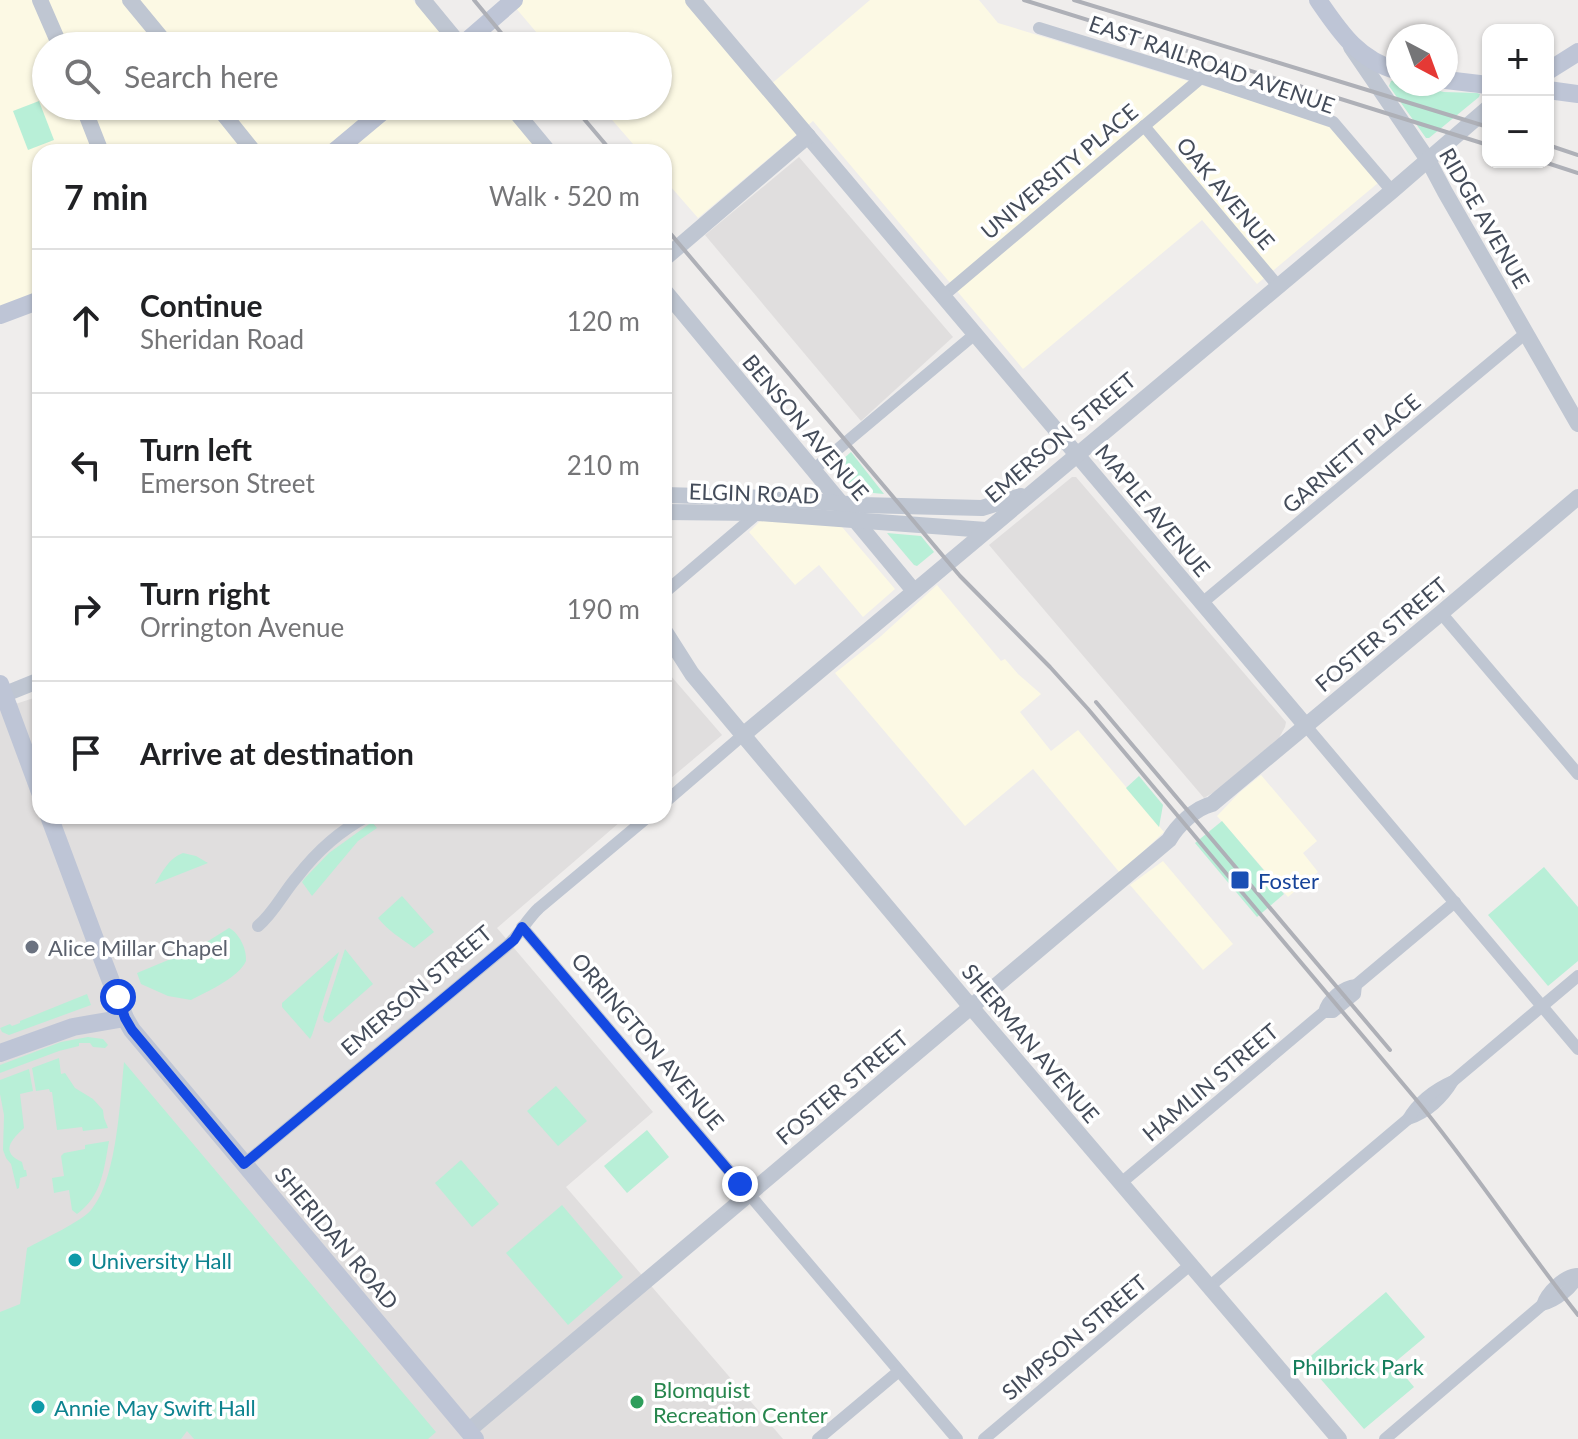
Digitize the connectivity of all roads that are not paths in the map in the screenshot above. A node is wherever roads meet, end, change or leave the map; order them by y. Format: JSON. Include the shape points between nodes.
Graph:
{"nodes":[{"id":1,"x":40,"y":0,"type":"edge"},
{"id":2,"x":130,"y":0,"type":"edge"},
{"id":3,"x":423,"y":0,"type":"edge"},
{"id":4,"x":514,"y":0,"type":"edge"},
{"id":5,"x":693,"y":0,"type":"edge"},
{"id":6,"x":1318,"y":0,"type":"edge"},
{"id":7,"x":1039,"y":28,"type":"dead end"},
{"id":8,"x":54,"y":32,"type":"edge"},
{"id":9,"x":156,"y":32,"type":"edge"},
{"id":10,"x":449,"y":32,"type":"edge"},
{"id":11,"x":477,"y":32,"type":"edge"},
{"id":12,"x":1345,"y":39,"type":"junction"},
{"id":13,"x":1578,"y":52,"type":"edge"},
{"id":14,"x":1386,"y":65,"type":"edge"},
{"id":15,"x":1554,"y":67,"type":"edge"},
{"id":16,"x":1201,"y":78,"type":"junction"},
{"id":17,"x":1458,"y":81,"type":"edge"},
{"id":18,"x":1482,"y":84,"type":"edge"},
{"id":19,"x":1554,"y":91,"type":"edge"},
{"id":20,"x":1578,"y":94,"type":"edge"},
{"id":21,"x":1482,"y":113,"type":"edge"},
{"id":22,"x":88,"y":120,"type":"edge"},
{"id":23,"x":228,"y":120,"type":"edge"},
{"id":24,"x":372,"y":120,"type":"edge"},
{"id":25,"x":523,"y":120,"type":"edge"},
{"id":26,"x":1144,"y":126,"type":"junction"},
{"id":27,"x":808,"y":136,"type":"junction"},
{"id":28,"x":98,"y":144,"type":"edge"},
{"id":29,"x":248,"y":144,"type":"edge"},
{"id":30,"x":344,"y":144,"type":"edge"},
{"id":31,"x":542,"y":144,"type":"edge"},
{"id":32,"x":1428,"y":160,"type":"junction"},
{"id":33,"x":1392,"y":191,"type":"junction"},
{"id":34,"x":672,"y":252,"type":"edge"},
{"id":35,"x":1278,"y":286,"type":"junction"},
{"id":36,"x":943,"y":296,"type":"junction"},
{"id":37,"x":672,"y":300,"type":"edge"},
{"id":38,"x":32,"y":303,"type":"edge"},
{"id":39,"x":0,"y":315,"type":"edge"},
{"id":40,"x":1526,"y":333,"type":"junction"},
{"id":41,"x":975,"y":334,"type":"junction"},
{"id":42,"x":1578,"y":424,"type":"edge"},
{"id":43,"x":1077,"y":454,"type":"junction"},
{"id":44,"x":813,"y":470,"type":"junction"},
{"id":45,"x":1030,"y":493,"type":"junction"},
{"id":46,"x":672,"y":495,"type":"edge"},
{"id":47,"x":1578,"y":497,"type":"edge"},
{"id":48,"x":841,"y":503,"type":"junction"},
{"id":49,"x":672,"y":512,"type":"edge"},
{"id":50,"x":758,"y":513,"type":"junction"},
{"id":51,"x":855,"y":520,"type":"junction"},
{"id":52,"x":986,"y":530,"type":"junction"},
{"id":53,"x":672,"y":586,"type":"edge"},
{"id":54,"x":914,"y":591,"type":"junction"},
{"id":55,"x":1202,"y":603,"type":"junction"},
{"id":56,"x":1441,"y":613,"type":"junction"},
{"id":57,"x":672,"y":643,"type":"edge"},
{"id":58,"x":672,"y":656,"type":"edge"},
{"id":59,"x":692,"y":674,"type":"junction"},
{"id":60,"x":32,"y":682,"type":"edge"},
{"id":61,"x":1,"y":691,"type":"edge"},
{"id":62,"x":1306,"y":726,"type":"junction"},
{"id":63,"x":743,"y":735,"type":"junction"},
{"id":64,"x":32,"y":771,"type":"edge"},
{"id":65,"x":1578,"y":774,"type":"edge"},
{"id":66,"x":672,"y":796,"type":"edge"},
{"id":67,"x":52,"y":824,"type":"edge"},
{"id":68,"x":355,"y":824,"type":"edge"},
{"id":69,"x":639,"y":824,"type":"edge"},
{"id":70,"x":1455,"y":902,"type":"junction"},
{"id":71,"x":258,"y":926,"type":"dead end"},
{"id":72,"x":522,"y":927,"type":"junction"},
{"id":73,"x":1578,"y":976,"type":"edge"},
{"id":74,"x":971,"y":1007,"type":"junction"},
{"id":75,"x":1542,"y":1007,"type":"junction"},
{"id":76,"x":125,"y":1018,"type":"junction"},
{"id":77,"x":1578,"y":1049,"type":"edge"},
{"id":78,"x":0,"y":1053,"type":"edge"},
{"id":79,"x":244,"y":1164,"type":"junction"},
{"id":80,"x":1121,"y":1183,"type":"junction"},
{"id":81,"x":749,"y":1194,"type":"junction"},
{"id":82,"x":1190,"y":1265,"type":"junction"},
{"id":83,"x":1578,"y":1274,"type":"edge"},
{"id":84,"x":1209,"y":1287,"type":"junction"},
{"id":85,"x":899,"y":1371,"type":"junction"},
{"id":86,"x":472,"y":1435,"type":"edge"},
{"id":87,"x":818,"y":1439,"type":"edge"},
{"id":88,"x":957,"y":1439,"type":"edge"},
{"id":89,"x":984,"y":1439,"type":"edge"},
{"id":90,"x":1339,"y":1439,"type":"edge"},
{"id":91,"x":1385,"y":1439,"type":"edge"}],
"edges":[{"from":1,"to":8,"type":"street"},
{"from":2,"to":9,"type":"street"},
{"from":3,"to":10,"type":"street"},
{"from":4,"to":11,"type":"main road"},
{"from":5,"to":27,"type":"street","name":"MAPLE AVENUE"},
{"from":6,"to":12,"type":"main road"},
{"from":7,"to":16,"type":"street","name":"EAST RAILROAD AVENUE"},
{"from":12,"to":14,"type":"main road"},
{"from":12,"to":32,"type":"street","name":"RIDGE AVENUE"},
{"from":13,"to":15,"type":"main road"},
{"from":16,"to":26,"type":"street","name":"UNIVERSITY PLACE"},
{"from":16,"to":33,"type":"street","name":"EAST RAILROAD AVENUE","via":[[1333,122]]},
{"from":17,"to":18,"type":"main road"},
{"from":19,"to":20,"type":"main road"},
{"from":21,"to":32,"type":"street","name":"EMERSON STREET"},
{"from":22,"to":28,"type":"street"},
{"from":23,"to":29,"type":"street"},
{"from":24,"to":30,"type":"main road"},
{"from":25,"to":31,"type":"street"},
{"from":26,"to":35,"type":"street","name":"OAK AVENUE"},
{"from":26,"to":36,"type":"street","name":"UNIVERSITY PLACE"},
{"from":27,"to":34,"type":"street"},
{"from":27,"to":36,"type":"street","name":"MAPLE AVENUE"},
{"from":32,"to":33,"type":"street","name":"EMERSON STREET"},
{"from":32,"to":40,"type":"street","name":"RIDGE AVENUE"},
{"from":33,"to":35,"type":"street","name":"EMERSON STREET"},
{"from":35,"to":43,"type":"street","name":"EMERSON STREET"},
{"from":36,"to":41,"type":"street","name":"MAPLE AVENUE"},
{"from":37,"to":44,"type":"street","name":"BENSON AVENUE"},
{"from":38,"to":39,"type":"main road"},
{"from":40,"to":42,"type":"street","name":"RIDGE AVENUE"},
{"from":40,"to":55,"type":"street","name":"GARNETT PLACE"},
{"from":41,"to":43,"type":"street","name":"MAPLE AVENUE"},
{"from":41,"to":44,"type":"street"},
{"from":43,"to":45,"type":"street","name":"EMERSON STREET"},
{"from":43,"to":55,"type":"street","name":"MAPLE AVENUE"},
{"from":44,"to":48,"type":"street","name":"BENSON AVENUE"},
{"from":45,"to":48,"type":"street","name":"ELGIN ROAD","via":[[982,508]]},
{"from":45,"to":52,"type":"street","name":"EMERSON STREET"},
{"from":46,"to":48,"type":"street","name":"ELGIN ROAD"},
{"from":47,"to":56,"type":"street","name":"FOSTER STREET"},
{"from":48,"to":51,"type":"street","name":"BENSON AVENUE"},
{"from":49,"to":50,"type":"street","name":"ELGIN ROAD"},
{"from":50,"to":51,"type":"street","name":"ELGIN ROAD"},
{"from":50,"to":53,"type":"street"},
{"from":51,"to":52,"type":"street","name":"ELGIN ROAD"},
{"from":51,"to":54,"type":"street","name":"BENSON AVENUE"},
{"from":52,"to":54,"type":"street","name":"EMERSON STREET"},
{"from":54,"to":63,"type":"street","name":"EMERSON STREET"},
{"from":55,"to":62,"type":"street","name":"MAPLE AVENUE"},
{"from":56,"to":62,"type":"street","name":"FOSTER STREET"},
{"from":56,"to":65,"type":"street"},
{"from":57,"to":59,"type":"street","name":"SHERMAN AVENUE"},
{"from":58,"to":59,"type":"street","name":"SHERMAN AVENUE"},
{"from":59,"to":63,"type":"street","name":"SHERMAN AVENUE"},
{"from":60,"to":61,"type":"street"},
{"from":61,"to":64,"type":"main road"},
{"from":62,"to":70,"type":"street","name":"MAPLE AVENUE"},
{"from":62,"to":74,"type":"street","name":"FOSTER STREET","via":[[1203,806]]},
{"from":63,"to":66,"type":"street","name":"EMERSON STREET"},
{"from":63,"to":74,"type":"street","name":"SHERMAN AVENUE"},
{"from":67,"to":76,"type":"main road","name":"SHERIDAN ROAD"},
{"from":68,"to":71,"type":"street","via":[[316,854]]},
{"from":69,"to":72,"type":"street","name":"EMERSON STREET"},
{"from":70,"to":75,"type":"street","name":"MAPLE AVENUE"},
{"from":70,"to":80,"type":"street","name":"HAMLIN STREET","via":[[1356,985],[1355,994],[1333,1012],[1324,1012]]},
{"from":72,"to":79,"type":"street","name":"EMERSON STREET","via":[[514,940]]},
{"from":72,"to":81,"type":"street","name":"ORRINGTON AVENUE"},
{"from":73,"to":75,"type":"street"},
{"from":74,"to":80,"type":"street","name":"SHERMAN AVENUE"},
{"from":74,"to":81,"type":"street","name":"FOSTER STREET"},
{"from":75,"to":77,"type":"street","name":"MAPLE AVENUE"},
{"from":75,"to":84,"type":"street","via":[[1414,1108],[1408,1119]]},
{"from":76,"to":78,"type":"main road","via":[[73,1027]]},
{"from":76,"to":79,"type":"main road","name":"SHERIDAN ROAD"},
{"from":79,"to":86,"type":"main road","name":"SHERIDAN ROAD"},
{"from":80,"to":82,"type":"street","name":"SHERMAN AVENUE"},
{"from":81,"to":85,"type":"street","name":"ORRINGTON AVENUE"},
{"from":81,"to":86,"type":"street","name":"FOSTER STREET"},
{"from":82,"to":84,"type":"street","name":"SHERMAN AVENUE"},
{"from":82,"to":89,"type":"street","name":"SIMPSON STREET"},
{"from":83,"to":91,"type":"street","via":[[1577,1281]]},
{"from":84,"to":90,"type":"street","name":"SHERMAN AVENUE"},
{"from":85,"to":87,"type":"street"},
{"from":85,"to":88,"type":"street","name":"ORRINGTON AVENUE"}]}
